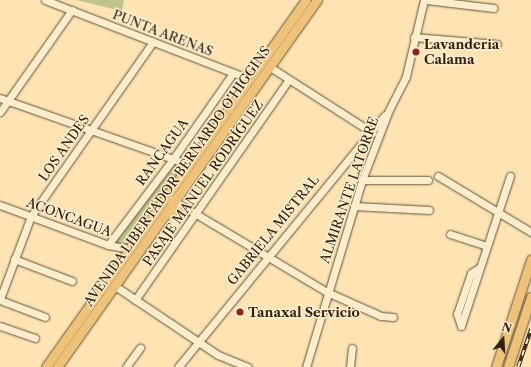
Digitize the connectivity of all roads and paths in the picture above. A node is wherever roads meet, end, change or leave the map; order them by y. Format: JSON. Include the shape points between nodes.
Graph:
{"nodes":[{"id":1,"x":45,"y":0,"type":"edge"},
{"id":2,"x":306,"y":0,"type":"edge"},
{"id":3,"x":317,"y":0,"type":"edge"},
{"id":4,"x":425,"y":0,"type":"edge"},
{"id":5,"x":494,"y":8,"type":"dead end"},
{"id":6,"x":72,"y":10,"type":"junction"},
{"id":7,"x":414,"y":37,"type":"junction"},
{"id":8,"x":153,"y":42,"type":"junction"},
{"id":9,"x":497,"y":44,"type":"dead end"},
{"id":10,"x":270,"y":67,"type":"junction"},
{"id":11,"x":233,"y":73,"type":"junction"},
{"id":12,"x":250,"y":79,"type":"junction"},
{"id":13,"x":289,"y":79,"type":"junction"},
{"id":14,"x":0,"y":98,"type":"edge"},
{"id":15,"x":8,"y":100,"type":"junction"},
{"id":16,"x":389,"y":110,"type":"junction"},
{"id":17,"x":0,"y":112,"type":"edge"},
{"id":18,"x":91,"y":130,"type":"junction"},
{"id":19,"x":370,"y":131,"type":"junction"},
{"id":20,"x":378,"y":136,"type":"junction"},
{"id":21,"x":173,"y":159,"type":"junction"},
{"id":22,"x":190,"y":165,"type":"junction"},
{"id":23,"x":438,"y":176,"type":"dead end"},
{"id":24,"x":510,"y":176,"type":"dead end"},
{"id":25,"x":362,"y":180,"type":"junction"},
{"id":26,"x":428,"y":180,"type":"dead end"},
{"id":27,"x":180,"y":191,"type":"junction"},
{"id":28,"x":171,"y":199,"type":"junction"},
{"id":29,"x":0,"y":205,"type":"edge"},
{"id":30,"x":354,"y":206,"type":"junction"},
{"id":31,"x":429,"y":210,"type":"dead end"},
{"id":32,"x":192,"y":212,"type":"junction"},
{"id":33,"x":497,"y":212,"type":"junction"},
{"id":34,"x":165,"y":215,"type":"junction"},
{"id":35,"x":31,"y":216,"type":"junction"},
{"id":36,"x":531,"y":232,"type":"edge"},
{"id":37,"x":450,"y":234,"type":"dead end"},
{"id":38,"x":108,"y":245,"type":"junction"},
{"id":39,"x":486,"y":246,"type":"junction"},
{"id":40,"x":130,"y":249,"type":"junction"},
{"id":41,"x":266,"y":256,"type":"junction"},
{"id":42,"x":14,"y":259,"type":"junction"},
{"id":43,"x":531,"y":260,"type":"edge"},
{"id":44,"x":479,"y":268,"type":"junction"},
{"id":45,"x":3,"y":276,"type":"edge"},
{"id":46,"x":72,"y":281,"type":"dead end"},
{"id":47,"x":115,"y":286,"type":"junction"},
{"id":48,"x":327,"y":292,"type":"junction"},
{"id":49,"x":531,"y":297,"type":"edge"},
{"id":50,"x":0,"y":299,"type":"edge"},
{"id":51,"x":135,"y":300,"type":"junction"},
{"id":52,"x":45,"y":317,"type":"dead end"},
{"id":53,"x":393,"y":317,"type":"dead end"},
{"id":54,"x":0,"y":326,"type":"edge"},
{"id":55,"x":35,"y":338,"type":"dead end"},
{"id":56,"x":198,"y":342,"type":"junction"},
{"id":57,"x":140,"y":348,"type":"dead end"},
{"id":58,"x":352,"y":348,"type":"dead end"},
{"id":59,"x":46,"y":367,"type":"edge"},
{"id":60,"x":56,"y":367,"type":"edge"},
{"id":61,"x":126,"y":367,"type":"edge"},
{"id":62,"x":178,"y":367,"type":"edge"},
{"id":63,"x":248,"y":367,"type":"edge"},
{"id":64,"x":306,"y":367,"type":"edge"},
{"id":65,"x":350,"y":367,"type":"edge"},
{"id":66,"x":496,"y":367,"type":"edge"},
{"id":67,"x":508,"y":367,"type":"edge"}],
"edges":[{"from":1,"to":6,"type":"street","name":"PUNTA ARENAS"},
{"from":2,"to":12,"type":"main road","name":"AVENIDA LIBERTADOR BERNARDO O'HIGGINS"},
{"from":3,"to":10,"type":"main road","name":"AVENIDA LIBERTADOR BERNARDO O'HIGGINS"},
{"from":4,"to":5,"type":"street"},
{"from":4,"to":7,"type":"street","name":"ALMIRANTE LATORRE"},
{"from":6,"to":8,"type":"street","name":"PUNTA ARENAS"},
{"from":6,"to":15,"type":"street"},
{"from":7,"to":9,"type":"street"},
{"from":7,"to":16,"type":"street","name":"ALMIRANTE LATORRE","via":[[403,84]]},
{"from":8,"to":11,"type":"street","name":"PUNTA ARENAS"},
{"from":8,"to":18,"type":"street","name":"LOS ANDES"},
{"from":10,"to":13,"type":"street"},
{"from":10,"to":27,"type":"main road","name":"AVENIDA LIBERTADOR BERNARDO O'HIGGINS"},
{"from":11,"to":12,"type":"street","name":"PUNTA ARENAS"},
{"from":11,"to":21,"type":"street","name":"RANCAGUA"},
{"from":12,"to":22,"type":"main road","name":"AVENIDA LIBERTADOR BERNARDO O'HIGGINS"},
{"from":13,"to":19,"type":"street"},
{"from":13,"to":32,"type":"street","name":"PASAJE MANUEL RODRÍGUEZ"},
{"from":14,"to":15,"type":"street"},
{"from":15,"to":17,"type":"street"},
{"from":15,"to":18,"type":"street"},
{"from":16,"to":19,"type":"street","name":"GABRIELA MISTRAL"},
{"from":16,"to":20,"type":"street","name":"ALMIRANTE LATORRE"},
{"from":18,"to":21,"type":"street"},
{"from":18,"to":35,"type":"street","name":"LOS ANDES"},
{"from":19,"to":20,"type":"street"},
{"from":19,"to":41,"type":"street","name":"GABRIELA MISTRAL"},
{"from":20,"to":25,"type":"street","name":"ALMIRANTE LATORRE"},
{"from":21,"to":22,"type":"street"},
{"from":21,"to":38,"type":"street","name":"RANCAGUA"},
{"from":22,"to":28,"type":"main road","name":"AVENIDA LIBERTADOR BERNARDO O'HIGGINS"},
{"from":23,"to":33,"type":"street"},
{"from":24,"to":33,"type":"street"},
{"from":25,"to":26,"type":"street"},
{"from":25,"to":30,"type":"street","name":"ALMIRANTE LATORRE"},
{"from":27,"to":28,"type":"main road","name":"AVENIDA LIBERTADOR BERNARDO O'HIGGINS"},
{"from":27,"to":32,"type":"main road"},
{"from":28,"to":32,"type":"street"},
{"from":28,"to":34,"type":"main road","name":"AVENIDA LIBERTADOR BERNARDO O'HIGGINS"},
{"from":28,"to":40,"type":"main road","name":"AVENIDA LIBERTADOR BERNARDO O'HIGGINS"},
{"from":29,"to":35,"type":"street","name":"ACONCAGUA"},
{"from":30,"to":31,"type":"street"},
{"from":30,"to":48,"type":"street","name":"ALMIRANTE LATORRE"},
{"from":32,"to":34,"type":"main road","via":[[172,211]]},
{"from":32,"to":41,"type":"street"},
{"from":32,"to":51,"type":"street","name":"PASAJE MANUEL RODRÍGUEZ"},
{"from":33,"to":36,"type":"street"},
{"from":33,"to":39,"type":"street"},
{"from":34,"to":47,"type":"main road","name":"AVENIDA LIBERTADOR BERNARDO O'HIGGINS"},
{"from":35,"to":38,"type":"street","name":"ACONCAGUA"},
{"from":35,"to":42,"type":"street","name":"LOS ANDES"},
{"from":37,"to":39,"type":"street"},
{"from":38,"to":40,"type":"street","name":"ACONCAGUA"},
{"from":39,"to":44,"type":"street"},
{"from":40,"to":59,"type":"main road","name":"AVENIDA LIBERTADOR BERNARDO O'HIGGINS"},
{"from":41,"to":48,"type":"street"},
{"from":41,"to":56,"type":"street","name":"GABRIELA MISTRAL"},
{"from":42,"to":45,"type":"street","name":"LOS ANDES"},
{"from":42,"to":46,"type":"street"},
{"from":43,"to":66,"type":"main road"},
{"from":44,"to":44,"type":"street","via":[[465,312],[461,326],[457,314],[471,273]]},
{"from":45,"to":50,"type":"street","name":"LOS ANDES"},
{"from":47,"to":51,"type":"street"},
{"from":47,"to":60,"type":"main road","name":"AVENIDA LIBERTADOR BERNARDO O'HIGGINS"},
{"from":48,"to":53,"type":"street","via":[[381,316]]},
{"from":48,"to":64,"type":"street","name":"ALMIRANTE LATORRE"},
{"from":49,"to":67,"type":"main road"},
{"from":50,"to":52,"type":"street"},
{"from":51,"to":56,"type":"street"},
{"from":54,"to":55,"type":"street"},
{"from":56,"to":62,"type":"street","name":"GABRIELA MISTRAL"},
{"from":56,"to":63,"type":"street","via":[[218,355]]},
{"from":57,"to":61,"type":"street"},
{"from":58,"to":65,"type":"street"}]}
